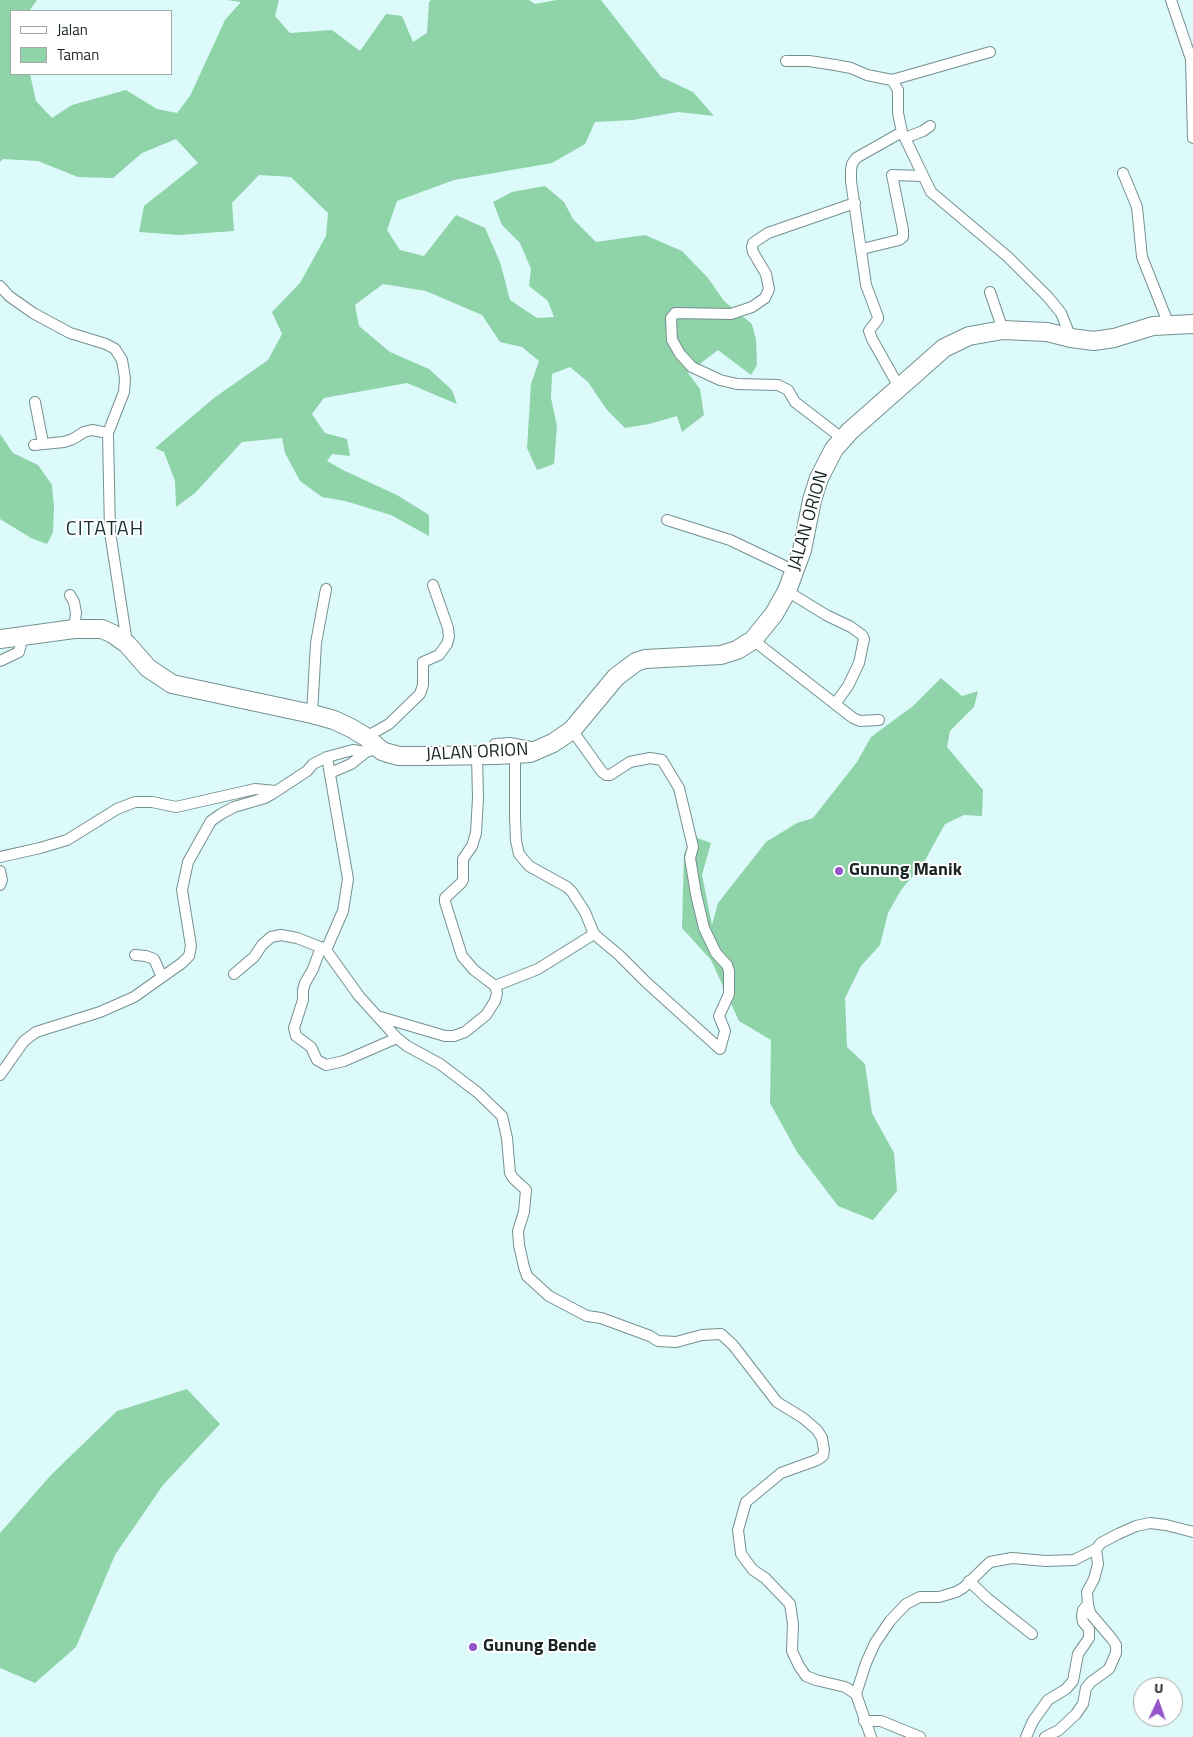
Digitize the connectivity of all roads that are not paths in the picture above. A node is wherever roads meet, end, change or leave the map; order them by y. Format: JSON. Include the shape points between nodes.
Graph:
{"nodes":[{"id":1,"x":1171,"y":0,"type":"edge"},
{"id":2,"x":990,"y":52,"type":"dead end"},
{"id":3,"x":1191,"y":54,"type":"edge"},
{"id":4,"x":786,"y":61,"type":"dead end"},
{"id":5,"x":892,"y":80,"type":"junction"},
{"id":6,"x":930,"y":126,"type":"dead end"},
{"id":7,"x":1193,"y":133,"type":"edge"},
{"id":8,"x":903,"y":135,"type":"junction"},
{"id":9,"x":1123,"y":173,"type":"dead end"},
{"id":10,"x":924,"y":176,"type":"junction"},
{"id":11,"x":855,"y":203,"type":"junction"},
{"id":12,"x":862,"y":249,"type":"junction"},
{"id":13,"x":0,"y":286,"type":"edge"},
{"id":14,"x":990,"y":292,"type":"dead end"},
{"id":15,"x":1193,"y":324,"type":"edge"},
{"id":16,"x":1169,"y":325,"type":"junction"},
{"id":17,"x":1003,"y":330,"type":"junction"},
{"id":18,"x":1071,"y":338,"type":"junction"},
{"id":19,"x":899,"y":387,"type":"junction"},
{"id":20,"x":35,"y":402,"type":"dead end"},
{"id":21,"x":108,"y":433,"type":"junction"},
{"id":22,"x":842,"y":439,"type":"junction"},
{"id":23,"x":667,"y":520,"type":"dead end"},
{"id":24,"x":795,"y":571,"type":"junction"},
{"id":25,"x":433,"y":585,"type":"dead end"},
{"id":26,"x":326,"y":589,"type":"dead end"},
{"id":27,"x":787,"y":591,"type":"junction"},
{"id":28,"x":70,"y":595,"type":"dead end"},
{"id":29,"x":74,"y":629,"type":"junction"},
{"id":30,"x":24,"y":635,"type":"junction"},
{"id":31,"x":0,"y":639,"type":"edge"},
{"id":32,"x":753,"y":640,"type":"junction"},
{"id":33,"x":128,"y":644,"type":"junction"},
{"id":34,"x":0,"y":660,"type":"edge"},
{"id":35,"x":835,"y":704,"type":"junction"},
{"id":36,"x":312,"y":714,"type":"junction"},
{"id":37,"x":879,"y":720,"type":"dead end"},
{"id":38,"x":572,"y":730,"type":"junction"},
{"id":39,"x":495,"y":744,"type":"dead end"},
{"id":40,"x":371,"y":746,"type":"junction"},
{"id":41,"x":542,"y":749,"type":"junction"},
{"id":42,"x":515,"y":754,"type":"junction"},
{"id":43,"x":477,"y":756,"type":"junction"},
{"id":44,"x":327,"y":757,"type":"junction"},
{"id":45,"x":330,"y":773,"type":"junction"},
{"id":46,"x":276,"y":791,"type":"junction"},
{"id":47,"x":0,"y":856,"type":"edge"},
{"id":48,"x":0,"y":872,"type":"edge"},
{"id":49,"x":0,"y":885,"type":"edge"},
{"id":50,"x":594,"y":934,"type":"junction"},
{"id":51,"x":323,"y":949,"type":"junction"},
{"id":52,"x":135,"y":955,"type":"dead end"},
{"id":53,"x":234,"y":974,"type":"dead end"},
{"id":54,"x":162,"y":977,"type":"junction"},
{"id":55,"x":495,"y":986,"type":"junction"},
{"id":56,"x":376,"y":1016,"type":"junction"},
{"id":57,"x":398,"y":1038,"type":"junction"},
{"id":58,"x":0,"y":1075,"type":"edge"},
{"id":59,"x":1193,"y":1532,"type":"edge"},
{"id":60,"x":1096,"y":1549,"type":"junction"},
{"id":61,"x":969,"y":1581,"type":"junction"},
{"id":62,"x":1088,"y":1604,"type":"junction"},
{"id":63,"x":1032,"y":1634,"type":"dead end"},
{"id":64,"x":856,"y":1694,"type":"junction"},
{"id":65,"x":864,"y":1721,"type":"junction"},
{"id":66,"x":871,"y":1737,"type":"edge"},
{"id":67,"x":920,"y":1737,"type":"edge"},
{"id":68,"x":1027,"y":1737,"type":"edge"},
{"id":69,"x":1045,"y":1737,"type":"edge"}],
"edges":[{"from":1,"to":3,"type":"street"},
{"from":2,"to":5,"type":"street"},
{"from":3,"to":7,"type":"street"},
{"from":4,"to":5,"type":"street","via":[[835,65]]},
{"from":5,"to":8,"type":"street","via":[[900,97],[898,114]]},
{"from":6,"to":8,"type":"street","via":[[923,131]]},
{"from":8,"to":10,"type":"street"},
{"from":8,"to":11,"type":"street","via":[[856,158],[852,164],[851,181]]},
{"from":9,"to":16,"type":"street","via":[[1137,206],[1142,257]]},
{"from":10,"to":12,"type":"street","via":[[892,175],[902,238]]},
{"from":10,"to":18,"type":"street","via":[[937,197],[1008,257],[1048,297],[1061,313]]},
{"from":11,"to":12,"type":"street"},
{"from":11,"to":22,"type":"street","via":[[768,233],[753,243],[753,252],[766,274],[769,288],[765,298],[752,307],[731,314],[676,313],[671,318],[672,340],[692,367],[737,384],[778,385],[788,390],[795,402]]},
{"from":12,"to":19,"type":"street","via":[[866,285],[878,317],[868,331]]},
{"from":13,"to":21,"type":"street","via":[[33,313],[70,333],[106,344],[119,354],[124,366],[124,392]]},
{"from":14,"to":17,"type":"street"},
{"from":15,"to":16,"type":"highway","name":"JALAN ORION"},
{"from":16,"to":18,"type":"highway","name":"JALAN ORION","via":[[1094,341]]},
{"from":17,"to":18,"type":"highway","name":"JALAN ORION","via":[[1047,332]]},
{"from":17,"to":19,"type":"highway","name":"JALAN ORION","via":[[969,336],[949,345]]},
{"from":19,"to":22,"type":"highway","name":"JALAN ORION"},
{"from":20,"to":21,"type":"street","via":[[39,444],[64,442],[92,430]]},
{"from":21,"to":33,"type":"street","via":[[110,532]]},
{"from":22,"to":24,"type":"highway","name":"JALAN ORION","via":[[819,478]]},
{"from":23,"to":24,"type":"street","via":[[730,540]]},
{"from":24,"to":27,"type":"highway","name":"JALAN ORION"},
{"from":25,"to":40,"type":"street","via":[[448,628],[447,644],[439,655],[423,662],[420,694]]},
{"from":26,"to":36,"type":"street","via":[[316,643]]},
{"from":27,"to":32,"type":"highway","name":"JALAN ORION"},
{"from":27,"to":35,"type":"street","via":[[851,627],[864,639],[859,663]]},
{"from":28,"to":29,"type":"street","via":[[76,613]]},
{"from":29,"to":30,"type":"highway","name":"JALAN ORION"},
{"from":29,"to":33,"type":"highway","name":"JALAN ORION","via":[[102,629]]},
{"from":30,"to":31,"type":"highway","name":"JALAN ORION"},
{"from":30,"to":34,"type":"street","via":[[19,652]]},
{"from":32,"to":35,"type":"street"},
{"from":32,"to":38,"type":"highway","name":"JALAN ORION","via":[[721,655],[636,662],[616,677]]},
{"from":33,"to":36,"type":"highway","name":"JALAN ORION","via":[[148,668],[172,684]]},
{"from":35,"to":37,"type":"street","via":[[860,721]]},
{"from":36,"to":40,"type":"highway","name":"JALAN ORION","via":[[351,728]]},
{"from":38,"to":41,"type":"highway","name":"JALAN ORION"},
{"from":38,"to":50,"type":"street","via":[[606,775],[630,762],[650,758],[662,760],[679,788],[704,928],[716,954],[730,971],[731,987],[719,1016],[725,1031],[720,1048]]},
{"from":39,"to":41,"type":"street"},
{"from":40,"to":43,"type":"highway","name":"JALAN ORION","via":[[399,756]]},
{"from":40,"to":44,"type":"street"},
{"from":40,"to":45,"type":"street","via":[[351,764]]},
{"from":41,"to":42,"type":"highway","name":"JALAN ORION"},
{"from":42,"to":43,"type":"highway","name":"JALAN ORION"},
{"from":42,"to":50,"type":"street","via":[[515,818],[519,854],[529,866],[572,892]]},
{"from":43,"to":55,"type":"street","via":[[476,833],[463,859],[461,883],[445,898],[445,902],[464,961]]},
{"from":44,"to":45,"type":"street"},
{"from":44,"to":46,"type":"street"},
{"from":45,"to":51,"type":"street","via":[[348,879],[343,911]]},
{"from":46,"to":47,"type":"street","via":[[255,789],[176,807],[135,802],[117,809],[67,840]]},
{"from":46,"to":54,"type":"street","via":[[265,798],[234,807],[212,822],[188,862],[182,890],[190,952],[182,963]]},
{"from":48,"to":49,"type":"street"},
{"from":50,"to":55,"type":"street","via":[[538,969]]},
{"from":51,"to":53,"type":"street","via":[[296,938],[271,937]]},
{"from":51,"to":56,"type":"street"},
{"from":51,"to":57,"type":"street","via":[[303,990],[294,1028],[296,1036],[326,1065],[344,1061]]},
{"from":52,"to":54,"type":"street","via":[[154,959]]},
{"from":54,"to":58,"type":"street","via":[[113,1007],[36,1032],[24,1041]]},
{"from":55,"to":56,"type":"street","via":[[495,1001],[486,1015],[465,1032],[454,1036]]},
{"from":56,"to":57,"type":"street"},
{"from":57,"to":64,"type":"street","via":[[440,1064],[502,1116],[510,1174],[526,1190],[518,1245],[528,1276],[549,1296],[587,1316],[601,1318],[658,1341],[676,1342],[721,1334],[777,1402],[804,1418],[822,1438],[823,1456],[781,1473],[746,1502],[738,1530],[741,1554],[753,1570],[790,1604],[792,1651],[806,1676],[845,1687]]},
{"from":59,"to":60,"type":"street","via":[[1150,1523],[1136,1526]]},
{"from":60,"to":61,"type":"street","via":[[1074,1560],[1012,1558],[990,1562]]},
{"from":60,"to":62,"type":"street","via":[[1098,1564],[1087,1592]]},
{"from":61,"to":63,"type":"street"},
{"from":61,"to":64,"type":"street","via":[[956,1592],[939,1597],[920,1597],[899,1610],[875,1644]]},
{"from":62,"to":68,"type":"street","via":[[1083,1610],[1082,1622],[1089,1628],[1089,1638],[1078,1654],[1071,1685],[1048,1700],[1033,1721]]},
{"from":62,"to":69,"type":"street","via":[[1090,1613],[1116,1645],[1116,1654],[1109,1669],[1086,1688],[1083,1704],[1076,1714],[1059,1730]]},
{"from":64,"to":65,"type":"street"},
{"from":65,"to":66,"type":"street"},
{"from":65,"to":67,"type":"street","via":[[881,1721]]}]}
